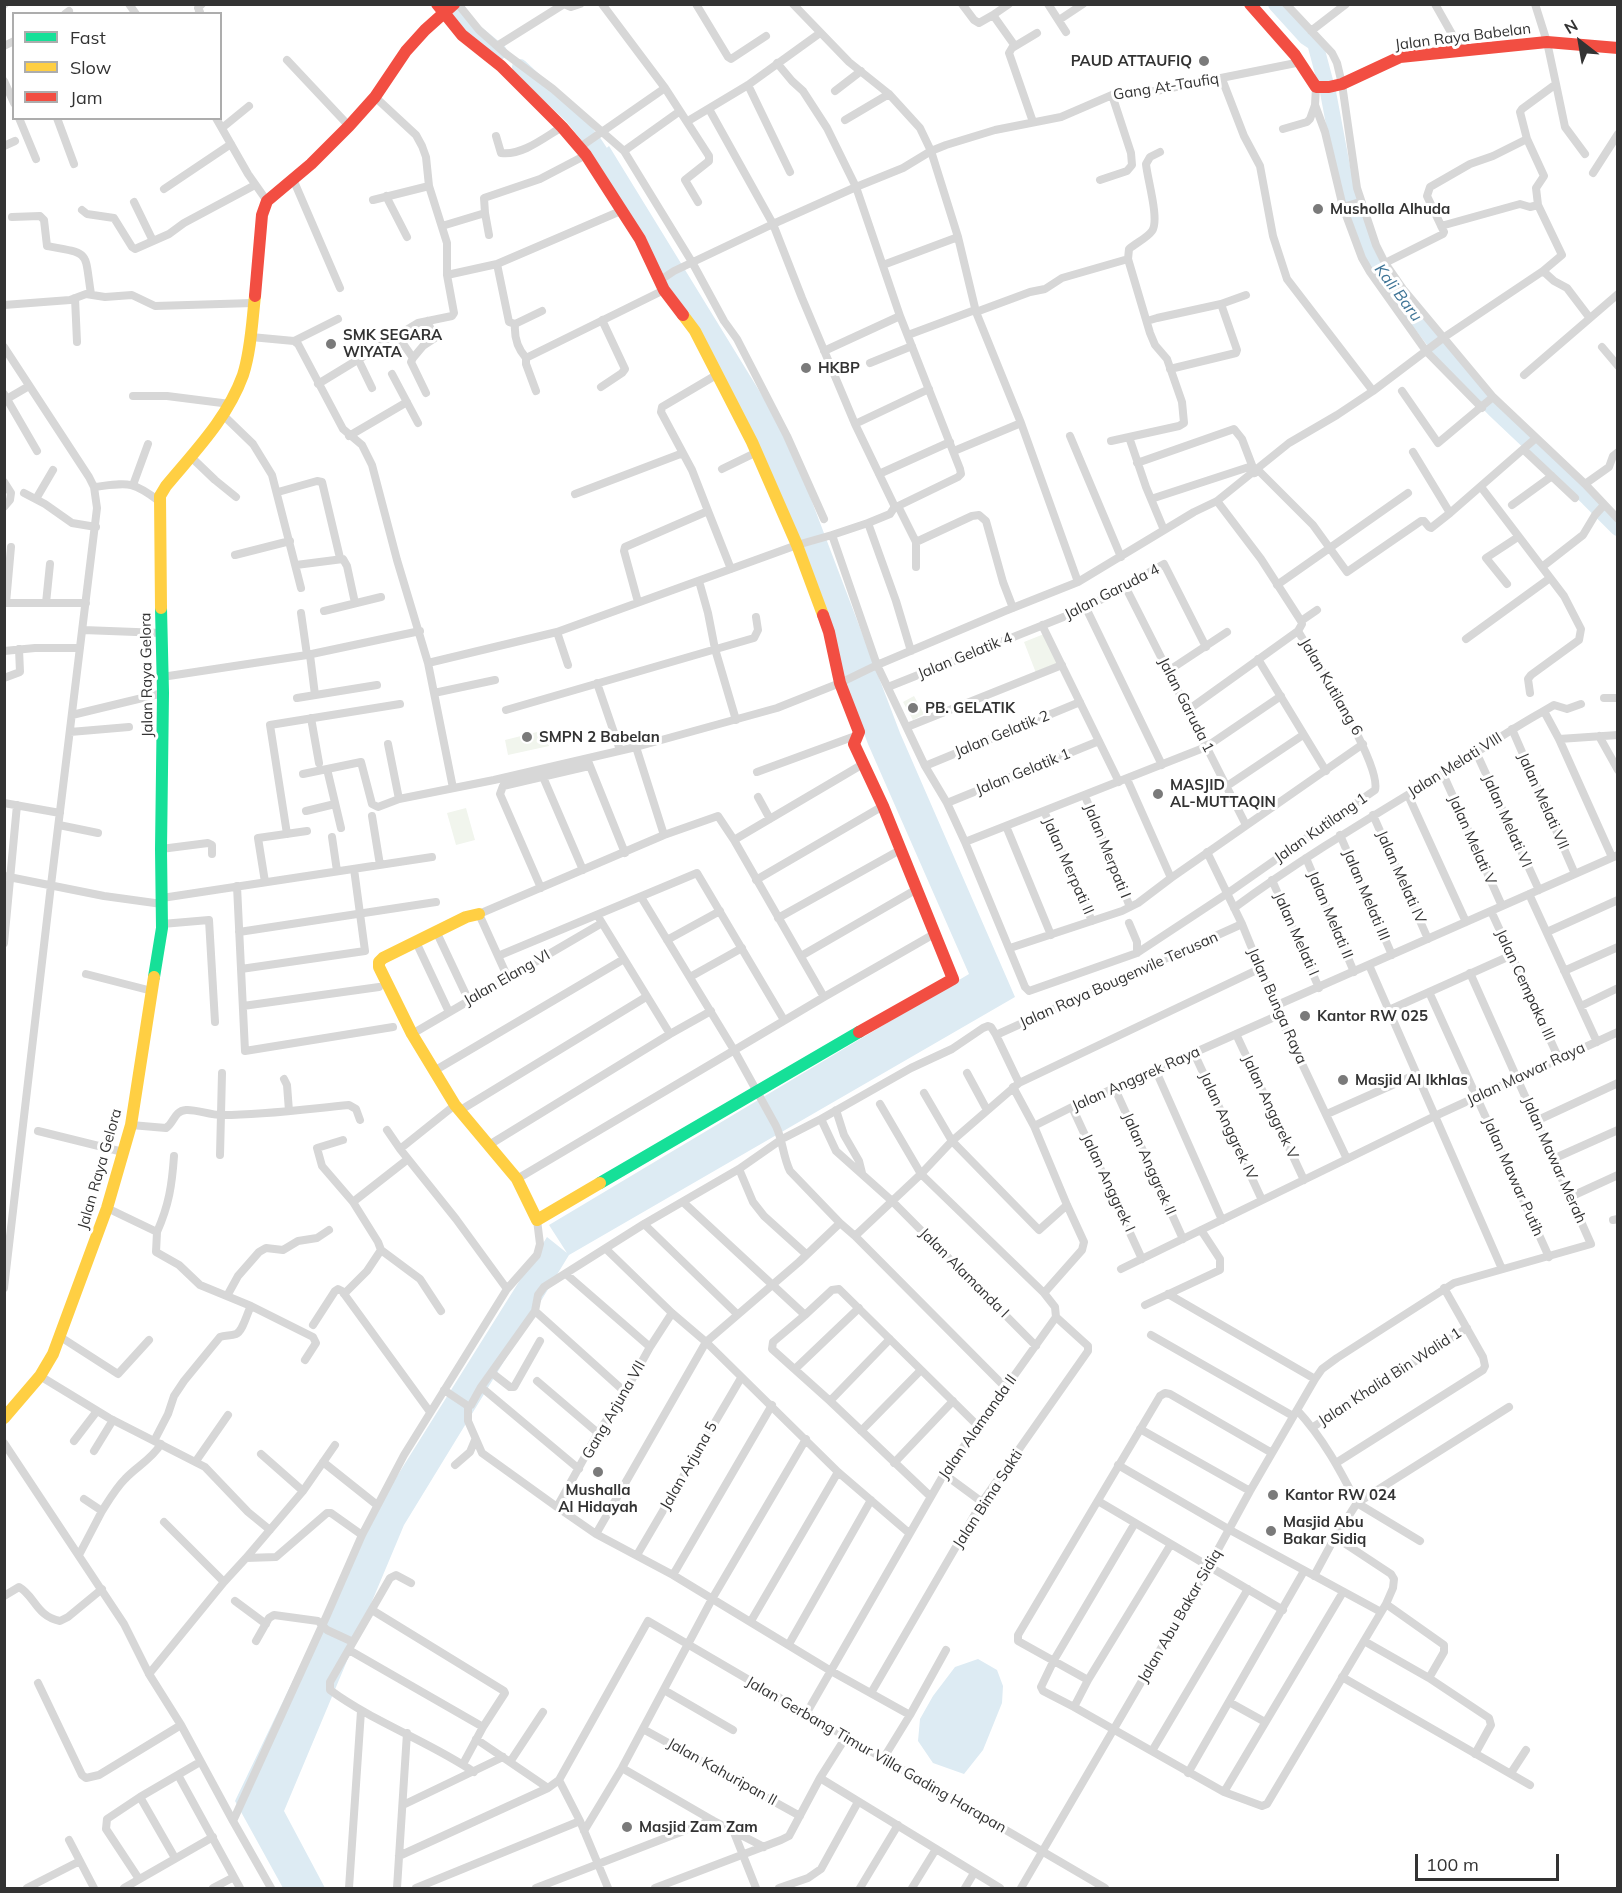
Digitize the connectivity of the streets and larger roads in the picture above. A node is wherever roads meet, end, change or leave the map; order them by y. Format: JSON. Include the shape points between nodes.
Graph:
{"nodes":[{"id":1,"x":580,"y":4,"type":"edge"},
{"id":2,"x":602,"y":4,"type":"edge"},
{"id":3,"x":696,"y":4,"type":"edge"},
{"id":4,"x":793,"y":4,"type":"edge"},
{"id":5,"x":962,"y":4,"type":"edge"},
{"id":6,"x":1009,"y":4,"type":"edge"},
{"id":7,"x":1048,"y":4,"type":"edge"},
{"id":8,"x":1083,"y":4,"type":"edge"},
{"id":9,"x":1250,"y":4,"type":"edge"},
{"id":10,"x":1286,"y":4,"type":"edge"},
{"id":11,"x":1346,"y":4,"type":"edge"},
{"id":12,"x":1436,"y":4,"type":"edge"},
{"id":13,"x":1535,"y":4,"type":"edge"},
{"id":14,"x":449,"y":7,"type":"edge"},
{"id":15,"x":993,"y":15,"type":"junction"},
{"id":16,"x":1059,"y":20,"type":"junction"},
{"id":17,"x":1311,"y":31,"type":"junction"},
{"id":18,"x":1066,"y":32,"type":"dead end"},
{"id":19,"x":820,"y":33,"type":"junction"},
{"id":20,"x":1037,"y":33,"type":"dead end"},
{"id":21,"x":766,"y":36,"type":"dead end"},
{"id":22,"x":1547,"y":42,"type":"junction"},
{"id":23,"x":497,"y":46,"type":"junction"},
{"id":24,"x":1015,"y":46,"type":"junction"},
{"id":25,"x":1617,"y":48,"type":"edge"},
{"id":26,"x":1461,"y":50,"type":"junction"},
{"id":27,"x":287,"y":60,"type":"dead end"},
{"id":28,"x":1301,"y":62,"type":"junction"},
{"id":29,"x":777,"y":63,"type":"junction"},
{"id":30,"x":861,"y":71,"type":"junction"},
{"id":31,"x":1222,"y":79,"type":"junction"},
{"id":32,"x":4,"y":81,"type":"edge"},
{"id":33,"x":1556,"y":84,"type":"junction"},
{"id":34,"x":748,"y":85,"type":"junction"},
{"id":35,"x":1338,"y":85,"type":"junction"},
{"id":36,"x":1318,"y":87,"type":"junction"},
{"id":37,"x":665,"y":88,"type":"junction"},
{"id":38,"x":835,"y":91,"type":"dead end"},
{"id":39,"x":889,"y":94,"type":"junction"},
{"id":40,"x":1112,"y":95,"type":"junction"},
{"id":41,"x":375,"y":97,"type":"junction"},
{"id":42,"x":12,"y":99,"type":"edge"},
{"id":43,"x":1315,"y":105,"type":"junction"},
{"id":44,"x":249,"y":106,"type":"dead end"},
{"id":45,"x":709,"y":109,"type":"junction"},
{"id":46,"x":680,"y":111,"type":"junction"},
{"id":47,"x":21,"y":120,"type":"edge"},
{"id":48,"x":58,"y":120,"type":"edge"},
{"id":49,"x":217,"y":120,"type":"edge"},
{"id":50,"x":845,"y":120,"type":"dead end"},
{"id":51,"x":688,"y":121,"type":"junction"},
{"id":52,"x":1033,"y":122,"type":"junction"},
{"id":53,"x":350,"y":126,"type":"junction"},
{"id":54,"x":562,"y":127,"type":"junction"},
{"id":55,"x":222,"y":128,"type":"junction"},
{"id":56,"x":1283,"y":129,"type":"dead end"},
{"id":57,"x":602,"y":134,"type":"junction"},
{"id":58,"x":1617,"y":134,"type":"edge"},
{"id":59,"x":496,"y":135,"type":"dead end"},
{"id":60,"x":1527,"y":140,"type":"junction"},
{"id":61,"x":15,"y":141,"type":"dead end"},
{"id":62,"x":231,"y":144,"type":"junction"},
{"id":63,"x":4,"y":146,"type":"edge"},
{"id":64,"x":583,"y":149,"type":"junction"},
{"id":65,"x":624,"y":151,"type":"junction"},
{"id":66,"x":931,"y":151,"type":"junction"},
{"id":67,"x":1160,"y":152,"type":"dead end"},
{"id":68,"x":1585,"y":154,"type":"dead end"},
{"id":69,"x":36,"y":159,"type":"dead end"},
{"id":70,"x":74,"y":164,"type":"dead end"},
{"id":71,"x":790,"y":172,"type":"dead end"},
{"id":72,"x":1593,"y":173,"type":"dead end"},
{"id":73,"x":293,"y":179,"type":"junction"},
{"id":74,"x":1100,"y":180,"type":"dead end"},
{"id":75,"x":255,"y":185,"type":"junction"},
{"id":76,"x":429,"y":186,"type":"junction"},
{"id":77,"x":856,"y":187,"type":"junction"},
{"id":78,"x":164,"y":189,"type":"dead end"},
{"id":79,"x":386,"y":196,"type":"junction"},
{"id":80,"x":373,"y":200,"type":"dead end"},
{"id":81,"x":267,"y":201,"type":"junction"},
{"id":82,"x":134,"y":202,"type":"dead end"},
{"id":83,"x":698,"y":202,"type":"dead end"},
{"id":84,"x":1352,"y":205,"type":"junction"},
{"id":85,"x":1538,"y":205,"type":"junction"},
{"id":86,"x":82,"y":210,"type":"dead end"},
{"id":87,"x":623,"y":210,"type":"junction"},
{"id":88,"x":485,"y":213,"type":"junction"},
{"id":89,"x":12,"y":217,"type":"dead end"},
{"id":90,"x":773,"y":224,"type":"junction"},
{"id":91,"x":442,"y":226,"type":"junction"},
{"id":92,"x":1441,"y":226,"type":"junction"},
{"id":93,"x":489,"y":235,"type":"dead end"},
{"id":94,"x":407,"y":237,"type":"dead end"},
{"id":95,"x":958,"y":237,"type":"junction"},
{"id":96,"x":153,"y":242,"type":"junction"},
{"id":97,"x":1128,"y":259,"type":"junction"},
{"id":98,"x":692,"y":262,"type":"junction"},
{"id":99,"x":1385,"y":263,"type":"junction"},
{"id":100,"x":497,"y":264,"type":"junction"},
{"id":101,"x":883,"y":265,"type":"junction"},
{"id":102,"x":1543,"y":271,"type":"junction"},
{"id":103,"x":447,"y":275,"type":"junction"},
{"id":104,"x":666,"y":279,"type":"junction"},
{"id":105,"x":340,"y":288,"type":"dead end"},
{"id":106,"x":91,"y":294,"type":"junction"},
{"id":107,"x":1617,"y":294,"type":"edge"},
{"id":108,"x":1246,"y":295,"type":"dead end"},
{"id":109,"x":75,"y":298,"type":"junction"},
{"id":110,"x":253,"y":303,"type":"junction"},
{"id":111,"x":4,"y":304,"type":"edge"},
{"id":112,"x":1221,"y":304,"type":"junction"},
{"id":113,"x":542,"y":311,"type":"dead end"},
{"id":114,"x":976,"y":311,"type":"junction"},
{"id":115,"x":900,"y":316,"type":"junction"},
{"id":116,"x":1589,"y":317,"type":"junction"},
{"id":117,"x":338,"y":319,"type":"dead end"},
{"id":118,"x":602,"y":320,"type":"junction"},
{"id":119,"x":427,"y":321,"type":"junction"},
{"id":120,"x":1147,"y":321,"type":"junction"},
{"id":121,"x":515,"y":324,"type":"junction"},
{"id":122,"x":397,"y":335,"type":"junction"},
{"id":123,"x":908,"y":335,"type":"junction"},
{"id":124,"x":251,"y":337,"type":"junction"},
{"id":125,"x":294,"y":341,"type":"junction"},
{"id":126,"x":77,"y":342,"type":"dead end"},
{"id":127,"x":1434,"y":345,"type":"junction"},
{"id":128,"x":912,"y":346,"type":"junction"},
{"id":129,"x":4,"y":347,"type":"edge"},
{"id":130,"x":1602,"y":347,"type":"dead end"},
{"id":131,"x":824,"y":351,"type":"junction"},
{"id":132,"x":412,"y":358,"type":"junction"},
{"id":133,"x":526,"y":358,"type":"junction"},
{"id":134,"x":358,"y":359,"type":"junction"},
{"id":135,"x":870,"y":363,"type":"dead end"},
{"id":136,"x":1617,"y":366,"type":"edge"},
{"id":137,"x":1170,"y":369,"type":"junction"},
{"id":138,"x":392,"y":374,"type":"dead end"},
{"id":139,"x":718,"y":374,"type":"junction"},
{"id":140,"x":1524,"y":375,"type":"dead end"},
{"id":141,"x":318,"y":384,"type":"junction"},
{"id":142,"x":29,"y":386,"type":"junction"},
{"id":143,"x":601,"y":387,"type":"dead end"},
{"id":144,"x":372,"y":388,"type":"dead end"},
{"id":145,"x":929,"y":389,"type":"junction"},
{"id":146,"x":536,"y":391,"type":"dead end"},
{"id":147,"x":1373,"y":391,"type":"junction"},
{"id":148,"x":1402,"y":391,"type":"dead end"},
{"id":149,"x":426,"y":393,"type":"dead end"},
{"id":150,"x":133,"y":396,"type":"dead end"},
{"id":151,"x":5,"y":398,"type":"edge"},
{"id":152,"x":407,"y":402,"type":"junction"},
{"id":153,"x":1487,"y":403,"type":"junction"},
{"id":154,"x":230,"y":404,"type":"junction"},
{"id":155,"x":223,"y":415,"type":"junction"},
{"id":156,"x":418,"y":423,"type":"dead end"},
{"id":157,"x":1021,"y":423,"type":"junction"},
{"id":158,"x":855,"y":424,"type":"junction"},
{"id":159,"x":349,"y":436,"type":"junction"},
{"id":160,"x":1070,"y":436,"type":"dead end"},
{"id":161,"x":1129,"y":437,"type":"junction"},
{"id":162,"x":1111,"y":441,"type":"dead end"},
{"id":163,"x":148,"y":444,"type":"dead end"},
{"id":164,"x":1530,"y":444,"type":"junction"},
{"id":165,"x":952,"y":446,"type":"junction"},
{"id":166,"x":37,"y":451,"type":"dead end"},
{"id":167,"x":757,"y":452,"type":"junction"},
{"id":168,"x":1413,"y":452,"type":"dead end"},
{"id":169,"x":1617,"y":452,"type":"edge"},
{"id":170,"x":683,"y":453,"type":"junction"},
{"id":171,"x":191,"y":457,"type":"junction"},
{"id":172,"x":1137,"y":463,"type":"junction"},
{"id":173,"x":722,"y":469,"type":"dead end"},
{"id":174,"x":1255,"y":469,"type":"junction"},
{"id":175,"x":53,"y":470,"type":"dead end"},
{"id":176,"x":879,"y":474,"type":"junction"},
{"id":177,"x":1552,"y":476,"type":"junction"},
{"id":178,"x":4,"y":482,"type":"edge"},
{"id":179,"x":1585,"y":484,"type":"junction"},
{"id":180,"x":133,"y":485,"type":"junction"},
{"id":181,"x":94,"y":487,"type":"junction"},
{"id":182,"x":1481,"y":487,"type":"junction"},
{"id":183,"x":278,"y":492,"type":"junction"},
{"id":184,"x":24,"y":493,"type":"dead end"},
{"id":185,"x":1408,"y":493,"type":"dead end"},
{"id":186,"x":575,"y":494,"type":"dead end"},
{"id":187,"x":236,"y":497,"type":"dead end"},
{"id":188,"x":1575,"y":498,"type":"dead end"},
{"id":189,"x":36,"y":499,"type":"junction"},
{"id":190,"x":1151,"y":499,"type":"junction"},
{"id":191,"x":159,"y":501,"type":"junction"},
{"id":192,"x":1217,"y":501,"type":"junction"},
{"id":193,"x":1512,"y":505,"type":"dead end"},
{"id":194,"x":1603,"y":506,"type":"junction"},
{"id":195,"x":4,"y":507,"type":"edge"},
{"id":196,"x":896,"y":507,"type":"junction"},
{"id":197,"x":708,"y":511,"type":"junction"},
{"id":198,"x":1450,"y":513,"type":"junction"},
{"id":199,"x":824,"y":519,"type":"dead end"},
{"id":200,"x":1617,"y":519,"type":"edge"},
{"id":201,"x":868,"y":523,"type":"junction"},
{"id":202,"x":96,"y":527,"type":"junction"},
{"id":203,"x":1164,"y":530,"type":"junction"},
{"id":204,"x":832,"y":535,"type":"junction"},
{"id":205,"x":1518,"y":537,"type":"junction"},
{"id":206,"x":290,"y":542,"type":"junction"},
{"id":207,"x":916,"y":542,"type":"junction"},
{"id":208,"x":799,"y":544,"type":"junction"},
{"id":209,"x":11,"y":547,"type":"dead end"},
{"id":210,"x":1331,"y":548,"type":"junction"},
{"id":211,"x":235,"y":555,"type":"dead end"},
{"id":212,"x":1121,"y":557,"type":"junction"},
{"id":213,"x":340,"y":558,"type":"junction"},
{"id":214,"x":50,"y":564,"type":"dead end"},
{"id":215,"x":296,"y":565,"type":"junction"},
{"id":216,"x":916,"y":567,"type":"dead end"},
{"id":217,"x":1542,"y":567,"type":"junction"},
{"id":218,"x":731,"y":569,"type":"junction"},
{"id":219,"x":1550,"y":578,"type":"junction"},
{"id":220,"x":699,"y":580,"type":"junction"},
{"id":221,"x":1078,"y":582,"type":"junction"},
{"id":222,"x":1507,"y":584,"type":"dead end"},
{"id":223,"x":1277,"y":585,"type":"junction"},
{"id":224,"x":1125,"y":586,"type":"junction"},
{"id":225,"x":301,"y":588,"type":"dead end"},
{"id":226,"x":381,"y":597,"type":"dead end"},
{"id":227,"x":638,"y":602,"type":"junction"},
{"id":228,"x":5,"y":603,"type":"edge"},
{"id":229,"x":46,"y":603,"type":"junction"},
{"id":230,"x":86,"y":603,"type":"junction"},
{"id":231,"x":355,"y":603,"type":"junction"},
{"id":232,"x":1013,"y":608,"type":"junction"},
{"id":233,"x":1086,"y":608,"type":"junction"},
{"id":234,"x":1317,"y":610,"type":"dead end"},
{"id":235,"x":324,"y":611,"type":"dead end"},
{"id":236,"x":301,"y":613,"type":"dead end"},
{"id":237,"x":756,"y":617,"type":"dead end"},
{"id":238,"x":1301,"y":621,"type":"junction"},
{"id":239,"x":1042,"y":625,"type":"junction"},
{"id":240,"x":83,"y":630,"type":"junction"},
{"id":241,"x":420,"y":631,"type":"junction"},
{"id":242,"x":1298,"y":631,"type":"junction"},
{"id":243,"x":557,"y":632,"type":"junction"},
{"id":244,"x":1227,"y":632,"type":"dead end"},
{"id":245,"x":162,"y":633,"type":"junction"},
{"id":246,"x":1466,"y":639,"type":"dead end"},
{"id":247,"x":1206,"y":646,"type":"junction"},
{"id":248,"x":80,"y":648,"type":"junction"},
{"id":249,"x":19,"y":649,"type":"junction"},
{"id":250,"x":715,"y":649,"type":"junction"},
{"id":251,"x":4,"y":651,"type":"edge"},
{"id":252,"x":911,"y":651,"type":"junction"},
{"id":253,"x":308,"y":655,"type":"junction"},
{"id":254,"x":1258,"y":659,"type":"junction"},
{"id":255,"x":428,"y":663,"type":"junction"},
{"id":256,"x":568,"y":665,"type":"dead end"},
{"id":257,"x":877,"y":665,"type":"junction"},
{"id":258,"x":1062,"y":665,"type":"junction"},
{"id":259,"x":1168,"y":671,"type":"junction"},
{"id":260,"x":162,"y":677,"type":"junction"},
{"id":261,"x":4,"y":678,"type":"edge"},
{"id":262,"x":495,"y":680,"type":"dead end"},
{"id":263,"x":845,"y":680,"type":"junction"},
{"id":264,"x":597,"y":683,"type":"junction"},
{"id":265,"x":377,"y":685,"type":"dead end"},
{"id":266,"x":888,"y":687,"type":"junction"},
{"id":267,"x":163,"y":693,"type":"junction"},
{"id":268,"x":434,"y":693,"type":"junction"},
{"id":269,"x":1530,"y":693,"type":"dead end"},
{"id":270,"x":315,"y":695,"type":"junction"},
{"id":271,"x":1281,"y":696,"type":"junction"},
{"id":272,"x":297,"y":698,"type":"dead end"},
{"id":273,"x":1604,"y":698,"type":"dead end"},
{"id":274,"x":1617,"y":698,"type":"edge"},
{"id":275,"x":1080,"y":702,"type":"junction"},
{"id":276,"x":400,"y":704,"type":"dead end"},
{"id":277,"x":1581,"y":704,"type":"dead end"},
{"id":278,"x":506,"y":710,"type":"dead end"},
{"id":279,"x":1188,"y":710,"type":"junction"},
{"id":280,"x":1542,"y":712,"type":"junction"},
{"id":281,"x":72,"y":715,"type":"junction"},
{"id":282,"x":311,"y":718,"type":"junction"},
{"id":283,"x":736,"y":720,"type":"junction"},
{"id":284,"x":129,"y":727,"type":"dead end"},
{"id":285,"x":907,"y":727,"type":"junction"},
{"id":286,"x":1512,"y":729,"type":"junction"},
{"id":287,"x":70,"y":732,"type":"junction"},
{"id":288,"x":858,"y":735,"type":"junction"},
{"id":289,"x":1304,"y":735,"type":"junction"},
{"id":290,"x":1617,"y":735,"type":"edge"},
{"id":291,"x":1599,"y":736,"type":"junction"},
{"id":292,"x":1559,"y":740,"type":"junction"},
{"id":293,"x":1099,"y":741,"type":"junction"},
{"id":294,"x":388,"y":744,"type":"dead end"},
{"id":295,"x":1363,"y":744,"type":"junction"},
{"id":296,"x":636,"y":747,"type":"junction"},
{"id":297,"x":1206,"y":747,"type":"junction"},
{"id":298,"x":620,"y":750,"type":"junction"},
{"id":299,"x":1476,"y":752,"type":"junction"},
{"id":300,"x":588,"y":762,"type":"junction"},
{"id":301,"x":319,"y":763,"type":"dead end"},
{"id":302,"x":863,"y":764,"type":"junction"},
{"id":303,"x":1162,"y":765,"type":"junction"},
{"id":304,"x":925,"y":766,"type":"junction"},
{"id":305,"x":327,"y":769,"type":"junction"},
{"id":306,"x":1617,"y":770,"type":"edge"},
{"id":307,"x":1326,"y":771,"type":"junction"},
{"id":308,"x":757,"y":772,"type":"dead end"},
{"id":309,"x":303,"y":774,"type":"dead end"},
{"id":310,"x":1443,"y":774,"type":"junction"},
{"id":311,"x":543,"y":777,"type":"junction"},
{"id":312,"x":1123,"y":780,"type":"junction"},
{"id":313,"x":1227,"y":786,"type":"junction"},
{"id":314,"x":453,"y":788,"type":"junction"},
{"id":315,"x":1408,"y":795,"type":"junction"},
{"id":316,"x":1084,"y":796,"type":"junction"},
{"id":317,"x":758,"y":797,"type":"dead end"},
{"id":318,"x":399,"y":799,"type":"junction"},
{"id":319,"x":4,"y":803,"type":"edge"},
{"id":320,"x":947,"y":803,"type":"junction"},
{"id":321,"x":335,"y":804,"type":"junction"},
{"id":322,"x":17,"y":805,"type":"junction"},
{"id":323,"x":883,"y":806,"type":"junction"},
{"id":324,"x":306,"y":811,"type":"dead end"},
{"id":325,"x":1044,"y":812,"type":"junction"},
{"id":326,"x":60,"y":813,"type":"junction"},
{"id":327,"x":1373,"y":815,"type":"junction"},
{"id":328,"x":372,"y":816,"type":"dead end"},
{"id":329,"x":770,"y":819,"type":"junction"},
{"id":330,"x":59,"y":825,"type":"junction"},
{"id":331,"x":1246,"y":825,"type":"junction"},
{"id":332,"x":1006,"y":826,"type":"junction"},
{"id":333,"x":341,"y":828,"type":"dead end"},
{"id":334,"x":307,"y":831,"type":"dead end"},
{"id":335,"x":98,"y":833,"type":"dead end"},
{"id":336,"x":287,"y":834,"type":"junction"},
{"id":337,"x":664,"y":835,"type":"junction"},
{"id":338,"x":1340,"y":835,"type":"junction"},
{"id":339,"x":332,"y":837,"type":"dead end"},
{"id":340,"x":734,"y":840,"type":"junction"},
{"id":341,"x":966,"y":842,"type":"junction"},
{"id":342,"x":161,"y":849,"type":"junction"},
{"id":343,"x":900,"y":850,"type":"junction"},
{"id":344,"x":1207,"y":852,"type":"junction"},
{"id":345,"x":625,"y":853,"type":"junction"},
{"id":346,"x":212,"y":854,"type":"dead end"},
{"id":347,"x":1615,"y":856,"type":"edge"},
{"id":348,"x":432,"y":857,"type":"dead end"},
{"id":349,"x":1306,"y":858,"type":"junction"},
{"id":350,"x":380,"y":865,"type":"junction"},
{"id":351,"x":354,"y":869,"type":"junction"},
{"id":352,"x":583,"y":870,"type":"junction"},
{"id":353,"x":337,"y":871,"type":"junction"},
{"id":354,"x":1575,"y":874,"type":"junction"},
{"id":355,"x":7,"y":876,"type":"edge"},
{"id":356,"x":1170,"y":878,"type":"junction"},
{"id":357,"x":756,"y":880,"type":"junction"},
{"id":358,"x":1272,"y":880,"type":"junction"},
{"id":359,"x":264,"y":882,"type":"junction"},
{"id":360,"x":51,"y":885,"type":"junction"},
{"id":361,"x":237,"y":886,"type":"junction"},
{"id":362,"x":541,"y":888,"type":"junction"},
{"id":363,"x":917,"y":888,"type":"junction"},
{"id":364,"x":1539,"y":890,"type":"junction"},
{"id":365,"x":1228,"y":894,"type":"junction"},
{"id":366,"x":1529,"y":894,"type":"junction"},
{"id":367,"x":641,"y":897,"type":"junction"},
{"id":368,"x":1617,"y":900,"type":"edge"},
{"id":369,"x":162,"y":901,"type":"junction"},
{"id":370,"x":436,"y":902,"type":"dead end"},
{"id":371,"x":1502,"y":906,"type":"junction"},
{"id":372,"x":1130,"y":907,"type":"junction"},
{"id":373,"x":1234,"y":908,"type":"junction"},
{"id":374,"x":720,"y":911,"type":"junction"},
{"id":375,"x":1491,"y":911,"type":"junction"},
{"id":376,"x":360,"y":914,"type":"junction"},
{"id":377,"x":479,"y":914,"type":"junction"},
{"id":378,"x":778,"y":918,"type":"junction"},
{"id":379,"x":600,"y":919,"type":"junction"},
{"id":380,"x":1092,"y":921,"type":"junction"},
{"id":381,"x":1466,"y":922,"type":"junction"},
{"id":382,"x":1129,"y":923,"type":"dead end"},
{"id":383,"x":162,"y":924,"type":"junction"},
{"id":384,"x":1242,"y":924,"type":"junction"},
{"id":385,"x":436,"y":931,"type":"junction"},
{"id":386,"x":239,"y":932,"type":"junction"},
{"id":387,"x":1547,"y":932,"type":"junction"},
{"id":388,"x":934,"y":934,"type":"junction"},
{"id":389,"x":1051,"y":934,"type":"junction"},
{"id":390,"x":1428,"y":939,"type":"junction"},
{"id":391,"x":667,"y":940,"type":"junction"},
{"id":392,"x":416,"y":942,"type":"junction"},
{"id":393,"x":4,"y":943,"type":"edge"},
{"id":394,"x":1617,"y":947,"type":"edge"},
{"id":395,"x":742,"y":948,"type":"junction"},
{"id":396,"x":1010,"y":948,"type":"junction"},
{"id":397,"x":1137,"y":953,"type":"junction"},
{"id":398,"x":1392,"y":955,"type":"junction"},
{"id":399,"x":1512,"y":955,"type":"junction"},
{"id":400,"x":801,"y":956,"type":"junction"},
{"id":401,"x":498,"y":957,"type":"junction"},
{"id":402,"x":624,"y":959,"type":"junction"},
{"id":403,"x":1369,"y":965,"type":"junction"},
{"id":404,"x":241,"y":969,"type":"junction"},
{"id":405,"x":1259,"y":969,"type":"junction"},
{"id":406,"x":1564,"y":971,"type":"junction"},
{"id":407,"x":1354,"y":972,"type":"junction"},
{"id":408,"x":1470,"y":973,"type":"junction"},
{"id":409,"x":86,"y":974,"type":"dead end"},
{"id":410,"x":690,"y":977,"type":"junction"},
{"id":411,"x":508,"y":978,"type":"junction"},
{"id":412,"x":379,"y":987,"type":"dead end"},
{"id":413,"x":1319,"y":988,"type":"junction"},
{"id":414,"x":1617,"y":988,"type":"edge"},
{"id":415,"x":152,"y":991,"type":"junction"},
{"id":416,"x":1430,"y":992,"type":"junction"},
{"id":417,"x":646,"y":997,"type":"junction"},
{"id":418,"x":824,"y":997,"type":"junction"},
{"id":419,"x":469,"y":1001,"type":"junction"},
{"id":420,"x":243,"y":1006,"type":"junction"},
{"id":421,"x":1275,"y":1006,"type":"junction"},
{"id":422,"x":1581,"y":1006,"type":"junction"},
{"id":423,"x":1389,"y":1010,"type":"junction"},
{"id":424,"x":711,"y":1011,"type":"junction"},
{"id":425,"x":449,"y":1012,"type":"junction"},
{"id":426,"x":1279,"y":1015,"type":"junction"},
{"id":427,"x":784,"y":1020,"type":"junction"},
{"id":428,"x":214,"y":1022,"type":"dead end"},
{"id":429,"x":393,"y":1027,"type":"dead end"},
{"id":430,"x":1617,"y":1032,"type":"edge"},
{"id":431,"x":412,"y":1034,"type":"junction"},
{"id":432,"x":670,"y":1034,"type":"junction"},
{"id":433,"x":1236,"y":1034,"type":"junction"},
{"id":434,"x":996,"y":1035,"type":"junction"},
{"id":435,"x":1597,"y":1042,"type":"junction"},
{"id":436,"x":734,"y":1050,"type":"junction"},
{"id":437,"x":1194,"y":1053,"type":"junction"},
{"id":438,"x":1559,"y":1059,"type":"junction"},
{"id":439,"x":434,"y":1071,"type":"junction"},
{"id":440,"x":1156,"y":1071,"type":"junction"},
{"id":441,"x":222,"y":1073,"type":"dead end"},
{"id":442,"x":967,"y":1073,"type":"dead end"},
{"id":443,"x":1417,"y":1074,"type":"junction"},
{"id":444,"x":284,"y":1079,"type":"dead end"},
{"id":445,"x":1517,"y":1079,"type":"junction"},
{"id":446,"x":1617,"y":1083,"type":"edge"},
{"id":447,"x":1016,"y":1085,"type":"junction"},
{"id":448,"x":1115,"y":1089,"type":"junction"},
{"id":449,"x":756,"y":1091,"type":"junction"},
{"id":450,"x":924,"y":1093,"type":"dead end"},
{"id":451,"x":1477,"y":1097,"type":"junction"},
{"id":452,"x":880,"y":1104,"type":"dead end"},
{"id":453,"x":1072,"y":1107,"type":"junction"},
{"id":454,"x":457,"y":1108,"type":"junction"},
{"id":455,"x":836,"y":1110,"type":"junction"},
{"id":456,"x":987,"y":1110,"type":"junction"},
{"id":457,"x":289,"y":1112,"type":"junction"},
{"id":458,"x":1327,"y":1114,"type":"junction"},
{"id":459,"x":220,"y":1116,"type":"junction"},
{"id":460,"x":1435,"y":1116,"type":"junction"},
{"id":461,"x":821,"y":1119,"type":"junction"},
{"id":462,"x":360,"y":1120,"type":"dead end"},
{"id":463,"x":1536,"y":1121,"type":"junction"},
{"id":464,"x":131,"y":1125,"type":"junction"},
{"id":465,"x":1034,"y":1126,"type":"junction"},
{"id":466,"x":387,"y":1130,"type":"dead end"},
{"id":467,"x":1617,"y":1130,"type":"edge"},
{"id":468,"x":38,"y":1131,"type":"dead end"},
{"id":469,"x":782,"y":1139,"type":"junction"},
{"id":470,"x":343,"y":1140,"type":"dead end"},
{"id":471,"x":952,"y":1141,"type":"junction"},
{"id":472,"x":489,"y":1145,"type":"junction"},
{"id":473,"x":400,"y":1149,"type":"junction"},
{"id":474,"x":123,"y":1152,"type":"junction"},
{"id":475,"x":220,"y":1155,"type":"dead end"},
{"id":476,"x":174,"y":1156,"type":"dead end"},
{"id":477,"x":408,"y":1159,"type":"junction"},
{"id":478,"x":1347,"y":1159,"type":"junction"},
{"id":479,"x":1553,"y":1159,"type":"junction"},
{"id":480,"x":739,"y":1169,"type":"junction"},
{"id":481,"x":862,"y":1174,"type":"junction"},
{"id":482,"x":921,"y":1174,"type":"junction"},
{"id":483,"x":1617,"y":1175,"type":"edge"},
{"id":484,"x":517,"y":1179,"type":"junction"},
{"id":485,"x":1304,"y":1180,"type":"junction"},
{"id":486,"x":1570,"y":1197,"type":"junction"},
{"id":487,"x":1262,"y":1200,"type":"junction"},
{"id":488,"x":892,"y":1201,"type":"junction"},
{"id":489,"x":353,"y":1202,"type":"junction"},
{"id":490,"x":683,"y":1202,"type":"junction"},
{"id":491,"x":1067,"y":1205,"type":"junction"},
{"id":492,"x":107,"y":1208,"type":"junction"},
{"id":493,"x":537,"y":1220,"type":"junction"},
{"id":494,"x":1222,"y":1220,"type":"junction"},
{"id":495,"x":840,"y":1223,"type":"junction"},
{"id":496,"x":644,"y":1224,"type":"junction"},
{"id":497,"x":329,"y":1230,"type":"dead end"},
{"id":498,"x":1201,"y":1230,"type":"junction"},
{"id":499,"x":158,"y":1232,"type":"junction"},
{"id":500,"x":855,"y":1236,"type":"junction"},
{"id":501,"x":1183,"y":1239,"type":"junction"},
{"id":502,"x":1591,"y":1242,"type":"joint"},
{"id":503,"x":606,"y":1249,"type":"junction"},
{"id":504,"x":381,"y":1250,"type":"junction"},
{"id":505,"x":806,"y":1254,"type":"junction"},
{"id":506,"x":1549,"y":1257,"type":"junction"},
{"id":507,"x":1142,"y":1259,"type":"junction"},
{"id":508,"x":1121,"y":1269,"type":"dead end"},
{"id":509,"x":1502,"y":1269,"type":"junction"},
{"id":510,"x":566,"y":1274,"type":"junction"},
{"id":511,"x":772,"y":1284,"type":"junction"},
{"id":512,"x":4,"y":1288,"type":"edge"},
{"id":513,"x":1444,"y":1288,"type":"junction"},
{"id":514,"x":507,"y":1289,"type":"junction"},
{"id":515,"x":1044,"y":1293,"type":"junction"},
{"id":516,"x":344,"y":1294,"type":"junction"},
{"id":517,"x":1168,"y":1294,"type":"junction"},
{"id":518,"x":227,"y":1296,"type":"junction"},
{"id":519,"x":1145,"y":1305,"type":"dead end"},
{"id":520,"x":251,"y":1306,"type":"junction"},
{"id":521,"x":859,"y":1308,"type":"junction"},
{"id":522,"x":441,"y":1311,"type":"dead end"},
{"id":523,"x":535,"y":1311,"type":"junction"},
{"id":524,"x":672,"y":1313,"type":"junction"},
{"id":525,"x":737,"y":1314,"type":"junction"},
{"id":526,"x":805,"y":1315,"type":"junction"},
{"id":527,"x":1056,"y":1317,"type":"junction"},
{"id":528,"x":313,"y":1325,"type":"dead end"},
{"id":529,"x":1467,"y":1328,"type":"junction"},
{"id":530,"x":1151,"y":1335,"type":"dead end"},
{"id":531,"x":59,"y":1336,"type":"junction"},
{"id":532,"x":890,"y":1339,"type":"junction"},
{"id":533,"x":148,"y":1340,"type":"dead end"},
{"id":534,"x":540,"y":1341,"type":"dead end"},
{"id":535,"x":706,"y":1342,"type":"junction"},
{"id":536,"x":1036,"y":1346,"type":"junction"},
{"id":537,"x":650,"y":1347,"type":"junction"},
{"id":538,"x":305,"y":1360,"type":"dead end"},
{"id":539,"x":795,"y":1369,"type":"junction"},
{"id":540,"x":921,"y":1370,"type":"junction"},
{"id":541,"x":492,"y":1373,"type":"junction"},
{"id":542,"x":40,"y":1376,"type":"junction"},
{"id":543,"x":741,"y":1378,"type":"junction"},
{"id":544,"x":1315,"y":1379,"type":"junction"},
{"id":545,"x":537,"y":1381,"type":"dead end"},
{"id":546,"x":481,"y":1387,"type":"junction"},
{"id":547,"x":1005,"y":1387,"type":"junction"},
{"id":548,"x":625,"y":1392,"type":"junction"},
{"id":549,"x":447,"y":1393,"type":"junction"},
{"id":550,"x":830,"y":1401,"type":"junction"},
{"id":551,"x":953,"y":1401,"type":"junction"},
{"id":552,"x":772,"y":1405,"type":"junction"},
{"id":553,"x":468,"y":1406,"type":"junction"},
{"id":554,"x":1509,"y":1407,"type":"dead end"},
{"id":555,"x":97,"y":1412,"type":"junction"},
{"id":556,"x":430,"y":1412,"type":"junction"},
{"id":557,"x":1295,"y":1413,"type":"junction"},
{"id":558,"x":228,"y":1415,"type":"dead end"},
{"id":559,"x":4,"y":1418,"type":"edge"},
{"id":560,"x":113,"y":1420,"type":"junction"},
{"id":561,"x":978,"y":1425,"type":"junction"},
{"id":562,"x":1313,"y":1427,"type":"junction"},
{"id":563,"x":1140,"y":1429,"type":"junction"},
{"id":564,"x":861,"y":1431,"type":"junction"},
{"id":565,"x":598,"y":1433,"type":"junction"},
{"id":566,"x":806,"y":1438,"type":"junction"},
{"id":567,"x":475,"y":1440,"type":"junction"},
{"id":568,"x":74,"y":1441,"type":"dead end"},
{"id":569,"x":4,"y":1443,"type":"edge"},
{"id":570,"x":157,"y":1443,"type":"junction"},
{"id":571,"x":334,"y":1445,"type":"dead end"},
{"id":572,"x":94,"y":1450,"type":"dead end"},
{"id":573,"x":1272,"y":1453,"type":"junction"},
{"id":574,"x":261,"y":1454,"type":"dead end"},
{"id":575,"x":196,"y":1461,"type":"junction"},
{"id":576,"x":322,"y":1462,"type":"junction"},
{"id":577,"x":894,"y":1462,"type":"junction"},
{"id":578,"x":1336,"y":1463,"type":"junction"},
{"id":579,"x":455,"y":1465,"type":"dead end"},
{"id":580,"x":1118,"y":1465,"type":"junction"},
{"id":581,"x":579,"y":1469,"type":"junction"},
{"id":582,"x":838,"y":1472,"type":"junction"},
{"id":583,"x":944,"y":1474,"type":"junction"},
{"id":584,"x":303,"y":1491,"type":"junction"},
{"id":585,"x":1250,"y":1491,"type":"junction"},
{"id":586,"x":930,"y":1496,"type":"junction"},
{"id":587,"x":84,"y":1499,"type":"dead end"},
{"id":588,"x":872,"y":1500,"type":"junction"},
{"id":589,"x":1098,"y":1500,"type":"junction"},
{"id":590,"x":982,"y":1502,"type":"junction"},
{"id":591,"x":1357,"y":1503,"type":"junction"},
{"id":592,"x":377,"y":1505,"type":"junction"},
{"id":593,"x":557,"y":1507,"type":"junction"},
{"id":594,"x":102,"y":1511,"type":"junction"},
{"id":595,"x":164,"y":1522,"type":"dead end"},
{"id":596,"x":1135,"y":1523,"type":"junction"},
{"id":597,"x":270,"y":1530,"type":"junction"},
{"id":598,"x":1230,"y":1530,"type":"junction"},
{"id":599,"x":596,"y":1533,"type":"junction"},
{"id":600,"x":909,"y":1533,"type":"junction"},
{"id":601,"x":362,"y":1534,"type":"junction"},
{"id":602,"x":1335,"y":1537,"type":"junction"},
{"id":603,"x":1420,"y":1541,"type":"dead end"},
{"id":604,"x":1171,"y":1544,"type":"junction"},
{"id":605,"x":79,"y":1555,"type":"junction"},
{"id":606,"x":637,"y":1555,"type":"junction"},
{"id":607,"x":246,"y":1558,"type":"junction"},
{"id":608,"x":1209,"y":1566,"type":"junction"},
{"id":609,"x":1304,"y":1571,"type":"junction"},
{"id":610,"x":673,"y":1575,"type":"junction"},
{"id":611,"x":1314,"y":1576,"type":"junction"},
{"id":612,"x":224,"y":1582,"type":"junction"},
{"id":613,"x":411,"y":1583,"type":"dead end"},
{"id":614,"x":102,"y":1589,"type":"junction"},
{"id":615,"x":1248,"y":1589,"type":"junction"},
{"id":616,"x":1343,"y":1592,"type":"junction"},
{"id":617,"x":4,"y":1596,"type":"edge"},
{"id":618,"x":712,"y":1599,"type":"junction"},
{"id":619,"x":235,"y":1601,"type":"dead end"},
{"id":620,"x":1383,"y":1608,"type":"junction"},
{"id":621,"x":372,"y":1610,"type":"junction"},
{"id":622,"x":1283,"y":1610,"type":"junction"},
{"id":623,"x":751,"y":1621,"type":"junction"},
{"id":624,"x":266,"y":1624,"type":"junction"},
{"id":625,"x":324,"y":1628,"type":"junction"},
{"id":626,"x":256,"y":1641,"type":"dead end"},
{"id":627,"x":1364,"y":1641,"type":"junction"},
{"id":628,"x":789,"y":1644,"type":"junction"},
{"id":629,"x":688,"y":1645,"type":"junction"},
{"id":630,"x":351,"y":1646,"type":"junction"},
{"id":631,"x":946,"y":1650,"type":"dead end"},
{"id":632,"x":1054,"y":1660,"type":"junction"},
{"id":633,"x":831,"y":1671,"type":"junction"},
{"id":634,"x":149,"y":1674,"type":"junction"},
{"id":635,"x":1342,"y":1677,"type":"junction"},
{"id":636,"x":1429,"y":1678,"type":"junction"},
{"id":637,"x":1088,"y":1680,"type":"junction"},
{"id":638,"x":38,"y":1683,"type":"dead end"},
{"id":639,"x":664,"y":1690,"type":"junction"},
{"id":640,"x":871,"y":1693,"type":"junction"},
{"id":641,"x":1229,"y":1702,"type":"junction"},
{"id":642,"x":1074,"y":1707,"type":"junction"},
{"id":643,"x":361,"y":1711,"type":"junction"},
{"id":644,"x":543,"y":1712,"type":"dead end"},
{"id":645,"x":806,"y":1714,"type":"junction"},
{"id":646,"x":910,"y":1715,"type":"junction"},
{"id":647,"x":1265,"y":1722,"type":"junction"},
{"id":648,"x":181,"y":1725,"type":"junction"},
{"id":649,"x":483,"y":1727,"type":"junction"},
{"id":650,"x":643,"y":1729,"type":"junction"},
{"id":651,"x":1113,"y":1729,"type":"junction"},
{"id":652,"x":733,"y":1730,"type":"dead end"},
{"id":653,"x":407,"y":1733,"type":"junction"},
{"id":654,"x":846,"y":1737,"type":"junction"},
{"id":655,"x":476,"y":1739,"type":"junction"},
{"id":656,"x":1526,"y":1750,"type":"dead end"},
{"id":657,"x":1152,"y":1751,"type":"junction"},
{"id":658,"x":1475,"y":1754,"type":"junction"},
{"id":659,"x":883,"y":1759,"type":"junction"},
{"id":660,"x":507,"y":1760,"type":"junction"},
{"id":661,"x":200,"y":1762,"type":"junction"},
{"id":662,"x":463,"y":1764,"type":"junction"},
{"id":663,"x":621,"y":1768,"type":"junction"},
{"id":664,"x":474,"y":1772,"type":"junction"},
{"id":665,"x":1188,"y":1773,"type":"junction"},
{"id":666,"x":1511,"y":1773,"type":"junction"},
{"id":667,"x":174,"y":1777,"type":"junction"},
{"id":668,"x":820,"y":1778,"type":"junction"},
{"id":669,"x":559,"y":1779,"type":"junction"},
{"id":670,"x":1530,"y":1785,"type":"dead end"},
{"id":671,"x":548,"y":1788,"type":"junction"},
{"id":672,"x":1224,"y":1792,"type":"junction"},
{"id":673,"x":140,"y":1797,"type":"junction"},
{"id":674,"x":858,"y":1802,"type":"junction"},
{"id":675,"x":403,"y":1805,"type":"junction"},
{"id":676,"x":800,"y":1816,"type":"junction"},
{"id":677,"x":712,"y":1820,"type":"junction"},
{"id":678,"x":233,"y":1821,"type":"junction"},
{"id":679,"x":580,"y":1821,"type":"junction"},
{"id":680,"x":898,"y":1825,"type":"junction"},
{"id":681,"x":733,"y":1830,"type":"junction"},
{"id":682,"x":584,"y":1831,"type":"junction"},
{"id":683,"x":213,"y":1837,"type":"junction"},
{"id":684,"x":69,"y":1840,"type":"dead end"},
{"id":685,"x":764,"y":1847,"type":"junction"},
{"id":686,"x":936,"y":1849,"type":"junction"},
{"id":687,"x":1043,"y":1852,"type":"junction"},
{"id":688,"x":743,"y":1854,"type":"junction"},
{"id":689,"x":399,"y":1856,"type":"junction"},
{"id":690,"x":175,"y":1858,"type":"junction"},
{"id":691,"x":81,"y":1861,"type":"junction"},
{"id":692,"x":598,"y":1863,"type":"junction"},
{"id":693,"x":974,"y":1874,"type":"junction"},
{"id":694,"x":234,"y":1877,"type":"junction"},
{"id":695,"x":132,"y":1885,"type":"edge"},
{"id":696,"x":27,"y":1888,"type":"edge"},
{"id":697,"x":94,"y":1888,"type":"edge"},
{"id":698,"x":213,"y":1888,"type":"edge"},
{"id":699,"x":240,"y":1888,"type":"edge"},
{"id":700,"x":270,"y":1888,"type":"edge"},
{"id":701,"x":349,"y":1888,"type":"edge"},
{"id":702,"x":397,"y":1888,"type":"edge"},
{"id":703,"x":416,"y":1888,"type":"edge"},
{"id":704,"x":536,"y":1888,"type":"edge"},
{"id":705,"x":608,"y":1888,"type":"edge"},
{"id":706,"x":656,"y":1888,"type":"edge"},
{"id":707,"x":756,"y":1888,"type":"edge"},
{"id":708,"x":779,"y":1888,"type":"edge"},
{"id":709,"x":860,"y":1888,"type":"edge"},
{"id":710,"x":912,"y":1888,"type":"edge"},
{"id":711,"x":965,"y":1888,"type":"edge"},
{"id":712,"x":1000,"y":1888,"type":"edge"},
{"id":713,"x":1021,"y":1888,"type":"edge"},
{"id":714,"x":1105,"y":1888,"type":"edge"}],
"edges":[{"from":1,"to":23,"type":"street","via":[[564,4]]},
{"from":2,"to":37,"type":"street"},
{"from":3,"to":21,"type":"street","via":[[731,59]]},
{"from":4,"to":19,"type":"street"},
{"from":5,"to":15,"type":"street","via":[[979,23]]},
{"from":6,"to":15,"type":"street"},
{"from":7,"to":16,"type":"street"},
{"from":8,"to":16,"type":"street"},
{"from":9,"to":28,"type":"street"},
{"from":10,"to":17,"type":"street"},
{"from":11,"to":17,"type":"street"},
{"from":12,"to":26,"type":"street"},
{"from":13,"to":22,"type":"street"},
{"from":14,"to":23,"type":"street"},
{"from":14,"to":41,"type":"street","via":[[406,51]]},
{"from":14,"to":54,"type":"street","via":[[462,35],[501,66]]},
{"from":15,"to":24,"type":"street"},
{"from":16,"to":18,"type":"street"},
{"from":17,"to":35,"type":"street","via":[[1332,53],[1337,63]]},
{"from":19,"to":29,"type":"street"},
{"from":19,"to":30,"type":"street"},
{"from":20,"to":24,"type":"street"},
{"from":22,"to":25,"type":"street","name":"Jalan Raya Babelan"},
{"from":22,"to":26,"type":"street","name":"Jalan Raya Babelan"},
{"from":22,"to":33,"type":"street"},
{"from":23,"to":57,"type":"street","via":[[553,89]]},
{"from":24,"to":52,"type":"street","via":[[1009,56]]},
{"from":26,"to":35,"type":"street","name":"Jalan Raya Babelan","via":[[1400,57]]},
{"from":27,"to":53,"type":"street"},
{"from":28,"to":31,"type":"street","name":"Gang At-Taufiq"},
{"from":28,"to":36,"type":"street"},
{"from":29,"to":34,"type":"street"},
{"from":29,"to":77,"type":"street","via":[[803,91],[827,128]]},
{"from":30,"to":38,"type":"street"},
{"from":30,"to":39,"type":"street"},
{"from":31,"to":40,"type":"street","name":"Gang At-Taufiq"},
{"from":31,"to":147,"type":"street","via":[[1260,166],[1273,236],[1287,279]]},
{"from":32,"to":42,"type":"street"},
{"from":33,"to":60,"type":"street","via":[[1520,112]]},
{"from":33,"to":68,"type":"street","via":[[1565,127]]},
{"from":34,"to":45,"type":"street"},
{"from":34,"to":71,"type":"street"},
{"from":35,"to":36,"type":"street","name":"Jalan Raya Babelan"},
{"from":35,"to":84,"type":"street","via":[[1357,188]]},
{"from":36,"to":43,"type":"street"},
{"from":37,"to":46,"type":"street"},
{"from":37,"to":57,"type":"street"},
{"from":39,"to":50,"type":"street"},
{"from":39,"to":66,"type":"street","via":[[920,128]]},
{"from":40,"to":52,"type":"street","name":"Gang At-Taufiq","via":[[1061,117]]},
{"from":40,"to":74,"type":"street","via":[[1132,162],[1127,171]]},
{"from":41,"to":53,"type":"street"},
{"from":41,"to":76,"type":"street","via":[[419,139],[426,157]]},
{"from":43,"to":56,"type":"street","via":[[1307,122]]},
{"from":43,"to":84,"type":"street"},
{"from":44,"to":55,"type":"street"},
{"from":45,"to":51,"type":"street"},
{"from":45,"to":90,"type":"street"},
{"from":46,"to":51,"type":"street"},
{"from":46,"to":65,"type":"street"},
{"from":47,"to":69,"type":"street"},
{"from":48,"to":70,"type":"street"},
{"from":49,"to":55,"type":"street"},
{"from":51,"to":83,"type":"street","via":[[710,156],[685,180]]},
{"from":52,"to":66,"type":"street","name":"Gang At-Taufiq"},
{"from":53,"to":73,"type":"street"},
{"from":54,"to":59,"type":"street","via":[[520,151],[505,154],[501,153]]},
{"from":54,"to":64,"type":"street"},
{"from":55,"to":62,"type":"street"},
{"from":57,"to":64,"type":"street"},
{"from":57,"to":65,"type":"street"},
{"from":58,"to":72,"type":"street"},
{"from":60,"to":85,"type":"street","via":[[1544,176],[1536,188]]},
{"from":60,"to":92,"type":"street","via":[[1470,164],[1430,187],[1427,196]]},
{"from":61,"to":63,"type":"street"},
{"from":62,"to":75,"type":"street"},
{"from":62,"to":78,"type":"street"},
{"from":64,"to":87,"type":"street"},
{"from":64,"to":88,"type":"street","via":[[540,178],[489,195],[484,200]]},
{"from":65,"to":98,"type":"street"},
{"from":66,"to":77,"type":"street","name":"Gang At-Taufiq","via":[[903,168]]},
{"from":66,"to":95,"type":"street"},
{"from":67,"to":97,"type":"street","via":[[1146,164],[1154,226],[1130,249]]},
{"from":73,"to":81,"type":"street"},
{"from":73,"to":105,"type":"street"},
{"from":75,"to":81,"type":"street"},
{"from":75,"to":96,"type":"street"},
{"from":76,"to":79,"type":"street"},
{"from":76,"to":91,"type":"street"},
{"from":77,"to":90,"type":"street","name":"Gang At-Taufiq"},
{"from":77,"to":101,"type":"street"},
{"from":79,"to":80,"type":"street"},
{"from":79,"to":94,"type":"street"},
{"from":81,"to":110,"type":"street","via":[[262,215]]},
{"from":82,"to":96,"type":"street"},
{"from":84,"to":99,"type":"street"},
{"from":84,"to":127,"type":"street","via":[[1362,258]]},
{"from":85,"to":92,"type":"street","via":[[1520,204]]},
{"from":85,"to":102,"type":"street","via":[[1562,255]]},
{"from":86,"to":96,"type":"street","via":[[114,218],[134,248]]},
{"from":87,"to":100,"type":"street"},
{"from":87,"to":104,"type":"street"},
{"from":88,"to":91,"type":"street"},
{"from":88,"to":93,"type":"street"},
{"from":89,"to":106,"type":"street","via":[[40,216],[47,246],[83,255]]},
{"from":90,"to":98,"type":"street","name":"Gang At-Taufiq"},
{"from":90,"to":131,"type":"street"},
{"from":91,"to":103,"type":"street","via":[[447,243]]},
{"from":92,"to":99,"type":"street","via":[[1441,236]]},
{"from":95,"to":101,"type":"street"},
{"from":95,"to":114,"type":"street"},
{"from":97,"to":114,"type":"street","via":[[1062,278],[1045,289]]},
{"from":97,"to":120,"type":"street"},
{"from":98,"to":104,"type":"street","name":"Gang At-Taufiq"},
{"from":98,"to":199,"type":"street","via":[[778,418]]},
{"from":99,"to":127,"type":"street"},
{"from":100,"to":103,"type":"street"},
{"from":100,"to":121,"type":"street","via":[[507,317]]},
{"from":101,"to":115,"type":"street"},
{"from":102,"to":116,"type":"street","via":[[1567,288]]},
{"from":102,"to":127,"type":"street"},
{"from":103,"to":119,"type":"street","via":[[454,315]]},
{"from":104,"to":118,"type":"street","name":"Gang At-Taufiq"},
{"from":104,"to":139,"type":"street"},
{"from":106,"to":109,"type":"street"},
{"from":106,"to":110,"type":"street","via":[[132,295],[155,306]]},
{"from":107,"to":116,"type":"street"},
{"from":108,"to":112,"type":"street"},
{"from":109,"to":111,"type":"street"},
{"from":109,"to":126,"type":"street"},
{"from":110,"to":124,"type":"street"},
{"from":112,"to":120,"type":"street"},
{"from":112,"to":137,"type":"street","via":[[1236,353]]},
{"from":113,"to":121,"type":"street"},
{"from":114,"to":123,"type":"street"},
{"from":114,"to":157,"type":"street"},
{"from":115,"to":123,"type":"street"},
{"from":115,"to":131,"type":"street"},
{"from":116,"to":140,"type":"street"},
{"from":117,"to":125,"type":"street"},
{"from":118,"to":133,"type":"street","name":"Gang At-Taufiq"},
{"from":118,"to":143,"type":"street","via":[[626,369]]},
{"from":119,"to":122,"type":"street"},
{"from":119,"to":132,"type":"street","via":[[435,338]]},
{"from":120,"to":137,"type":"street","via":[[1152,339]]},
{"from":121,"to":133,"type":"street","via":[[515,338]]},
{"from":122,"to":132,"type":"street"},
{"from":122,"to":134,"type":"street"},
{"from":123,"to":128,"type":"street"},
{"from":124,"to":125,"type":"street"},
{"from":124,"to":154,"type":"street","via":[[243,374]]},
{"from":125,"to":141,"type":"street","via":[[301,347]]},
{"from":127,"to":147,"type":"street"},
{"from":127,"to":153,"type":"street"},
{"from":127,"to":153,"type":"street"},
{"from":128,"to":135,"type":"street"},
{"from":128,"to":145,"type":"street"},
{"from":129,"to":142,"type":"street"},
{"from":130,"to":136,"type":"street"},
{"from":131,"to":158,"type":"street"},
{"from":132,"to":149,"type":"street"},
{"from":133,"to":146,"type":"street"},
{"from":134,"to":141,"type":"street"},
{"from":134,"to":144,"type":"street"},
{"from":137,"to":161,"type":"street","via":[[1182,402],[1184,423]]},
{"from":138,"to":152,"type":"street"},
{"from":139,"to":167,"type":"street"},
{"from":139,"to":170,"type":"street","via":[[662,407]]},
{"from":141,"to":159,"type":"street"},
{"from":142,"to":151,"type":"street"},
{"from":142,"to":181,"type":"street"},
{"from":145,"to":158,"type":"street"},
{"from":145,"to":165,"type":"street"},
{"from":147,"to":174,"type":"street"},
{"from":148,"to":153,"type":"street","via":[[1438,444]]},
{"from":150,"to":154,"type":"street"},
{"from":151,"to":166,"type":"street"},
{"from":152,"to":156,"type":"street"},
{"from":152,"to":159,"type":"street"},
{"from":153,"to":164,"type":"street"},
{"from":154,"to":155,"type":"street"},
{"from":155,"to":171,"type":"street"},
{"from":155,"to":183,"type":"street","via":[[253,444]]},
{"from":157,"to":165,"type":"street"},
{"from":157,"to":221,"type":"street"},
{"from":158,"to":176,"type":"street"},
{"from":159,"to":241,"type":"street","via":[[362,445],[372,465]]},
{"from":160,"to":212,"type":"street"},
{"from":161,"to":162,"type":"street"},
{"from":161,"to":172,"type":"street"},
{"from":163,"to":180,"type":"street"},
{"from":164,"to":177,"type":"street"},
{"from":164,"to":179,"type":"street"},
{"from":164,"to":182,"type":"street"},
{"from":165,"to":176,"type":"street"},
{"from":165,"to":196,"type":"street","via":[[961,474]]},
{"from":167,"to":173,"type":"street"},
{"from":167,"to":208,"type":"street"},
{"from":168,"to":198,"type":"street"},
{"from":169,"to":179,"type":"street","via":[[1609,467]]},
{"from":170,"to":186,"type":"street"},
{"from":170,"to":197,"type":"street"},
{"from":171,"to":187,"type":"street"},
{"from":171,"to":191,"type":"street","via":[[166,486]]},
{"from":172,"to":174,"type":"street","via":[[1234,429]]},
{"from":172,"to":190,"type":"street"},
{"from":174,"to":190,"type":"street"},
{"from":174,"to":192,"type":"street"},
{"from":174,"to":210,"type":"street"},
{"from":175,"to":189,"type":"street"},
{"from":176,"to":196,"type":"street"},
{"from":177,"to":188,"type":"street"},
{"from":177,"to":193,"type":"street"},
{"from":178,"to":195,"type":"street","via":[[11,497]]},
{"from":179,"to":194,"type":"street"},
{"from":180,"to":181,"type":"street"},
{"from":180,"to":191,"type":"street"},
{"from":181,"to":202,"type":"street"},
{"from":182,"to":198,"type":"street"},
{"from":182,"to":205,"type":"street"},
{"from":183,"to":206,"type":"street"},
{"from":183,"to":213,"type":"street","via":[[323,482]]},
{"from":184,"to":189,"type":"street"},
{"from":185,"to":210,"type":"street"},
{"from":189,"to":202,"type":"street","via":[[72,523]]},
{"from":190,"to":203,"type":"street"},
{"from":191,"to":245,"type":"street","name":"Jalan Raya Gelora"},
{"from":192,"to":203,"type":"street"},
{"from":192,"to":223,"type":"street"},
{"from":194,"to":200,"type":"street"},
{"from":194,"to":217,"type":"street","via":[[1583,535]]},
{"from":196,"to":201,"type":"street","via":[[890,514]]},
{"from":196,"to":207,"type":"street"},
{"from":197,"to":218,"type":"street"},
{"from":197,"to":227,"type":"street","via":[[625,548]]},
{"from":198,"to":210,"type":"street","via":[[1431,528],[1421,522],[1349,571]]},
{"from":201,"to":204,"type":"street"},
{"from":201,"to":252,"type":"street"},
{"from":202,"to":230,"type":"street"},
{"from":203,"to":212,"type":"street"},
{"from":204,"to":208,"type":"street"},
{"from":204,"to":257,"type":"street"},
{"from":205,"to":217,"type":"street"},
{"from":205,"to":222,"type":"street","via":[[1486,558]]},
{"from":206,"to":211,"type":"street"},
{"from":206,"to":215,"type":"street"},
{"from":207,"to":216,"type":"street"},
{"from":207,"to":232,"type":"street","via":[[972,516],[983,516]]},
{"from":208,"to":218,"type":"street"},
{"from":208,"to":263,"type":"street"},
{"from":209,"to":228,"type":"street"},
{"from":210,"to":223,"type":"street"},
{"from":212,"to":221,"type":"street"},
{"from":213,"to":215,"type":"street"},
{"from":213,"to":231,"type":"street","via":[[347,566]]},
{"from":214,"to":229,"type":"street"},
{"from":215,"to":225,"type":"street"},
{"from":217,"to":219,"type":"street"},
{"from":218,"to":220,"type":"street"},
{"from":219,"to":246,"type":"street"},
{"from":219,"to":269,"type":"street","via":[[1564,596],[1581,635],[1531,675]]},
{"from":220,"to":227,"type":"street"},
{"from":220,"to":250,"type":"street"},
{"from":221,"to":232,"type":"street"},
{"from":223,"to":238,"type":"street"},
{"from":224,"to":233,"type":"street","name":"Jalan Garuda 4"},
{"from":224,"to":247,"type":"street","name":"Jalan Garuda 4","via":[[1165,565]]},
{"from":224,"to":259,"type":"street","name":"Jalan Garuda 1"},
{"from":226,"to":231,"type":"street"},
{"from":227,"to":243,"type":"street"},
{"from":228,"to":229,"type":"street"},
{"from":229,"to":230,"type":"street"},
{"from":230,"to":240,"type":"street"},
{"from":231,"to":235,"type":"street"},
{"from":232,"to":252,"type":"street"},
{"from":233,"to":239,"type":"street","name":"Jalan Garuda 4"},
{"from":233,"to":303,"type":"street"},
{"from":234,"to":238,"type":"street"},
{"from":236,"to":253,"type":"street"},
{"from":237,"to":250,"type":"street","via":[[758,630],[754,638]]},
{"from":238,"to":242,"type":"street"},
{"from":239,"to":258,"type":"street"},
{"from":239,"to":266,"type":"street","name":"Jalan Gelatik 4"},
{"from":240,"to":245,"type":"street"},
{"from":240,"to":248,"type":"street"},
{"from":241,"to":253,"type":"street"},
{"from":241,"to":255,"type":"street"},
{"from":242,"to":254,"type":"street"},
{"from":242,"to":295,"type":"street","name":"Jalan Kutilang 6"},
{"from":243,"to":255,"type":"street"},
{"from":243,"to":256,"type":"street"},
{"from":244,"to":247,"type":"street"},
{"from":245,"to":260,"type":"street","name":"Jalan Raya Gelora"},
{"from":247,"to":259,"type":"street"},
{"from":248,"to":249,"type":"street"},
{"from":248,"to":281,"type":"street"},
{"from":249,"to":251,"type":"street"},
{"from":249,"to":261,"type":"street","via":[[20,672]]},
{"from":250,"to":264,"type":"street"},
{"from":250,"to":283,"type":"street"},
{"from":252,"to":257,"type":"street"},
{"from":253,"to":260,"type":"street"},
{"from":253,"to":270,"type":"street"},
{"from":254,"to":271,"type":"street"},
{"from":254,"to":279,"type":"street"},
{"from":255,"to":268,"type":"street"},
{"from":257,"to":263,"type":"street"},
{"from":257,"to":266,"type":"street"},
{"from":258,"to":275,"type":"street"},
{"from":258,"to":285,"type":"street"},
{"from":259,"to":279,"type":"street","name":"Jalan Garuda 1"},
{"from":260,"to":267,"type":"street","name":"Jalan Raya Gelora"},
{"from":262,"to":268,"type":"street"},
{"from":263,"to":283,"type":"street"},
{"from":263,"to":288,"type":"street"},
{"from":264,"to":278,"type":"street"},
{"from":264,"to":298,"type":"street"},
{"from":265,"to":270,"type":"street"},
{"from":266,"to":285,"type":"street"},
{"from":267,"to":281,"type":"street"},
{"from":267,"to":342,"type":"street","name":"Jalan Raya Gelora"},
{"from":268,"to":314,"type":"street"},
{"from":270,"to":272,"type":"street"},
{"from":271,"to":289,"type":"street"},
{"from":271,"to":297,"type":"street"},
{"from":273,"to":274,"type":"street"},
{"from":275,"to":293,"type":"street"},
{"from":275,"to":304,"type":"street","name":"Jalan Gelatik 2"},
{"from":276,"to":282,"type":"street"},
{"from":277,"to":280,"type":"street","via":[[1567,709],[1553,705]]},
{"from":279,"to":297,"type":"street","name":"Jalan Garuda 1"},
{"from":280,"to":286,"type":"street","name":"Jalan Melati VIII"},
{"from":280,"to":292,"type":"street"},
{"from":281,"to":287,"type":"street"},
{"from":282,"to":301,"type":"street"},
{"from":282,"to":336,"type":"street","via":[[270,725]]},
{"from":283,"to":296,"type":"street"},
{"from":284,"to":287,"type":"street"},
{"from":285,"to":304,"type":"street"},
{"from":286,"to":299,"type":"street","name":"Jalan Melati VIII"},
{"from":286,"to":354,"type":"street","name":"Jalan Melati VII"},
{"from":287,"to":326,"type":"street"},
{"from":288,"to":302,"type":"street","via":[[854,744]]},
{"from":288,"to":308,"type":"street"},
{"from":289,"to":307,"type":"street"},
{"from":289,"to":313,"type":"street"},
{"from":290,"to":291,"type":"street"},
{"from":291,"to":292,"type":"street"},
{"from":291,"to":306,"type":"street"},
{"from":292,"to":347,"type":"street"},
{"from":293,"to":312,"type":"street"},
{"from":293,"to":320,"type":"street","name":"Jalan Gelatik 1"},
{"from":294,"to":318,"type":"street"},
{"from":295,"to":307,"type":"street"},
{"from":295,"to":365,"type":"street","name":"Jalan Kutilang 1","via":[[1376,785],[1374,790]]},
{"from":296,"to":298,"type":"street"},
{"from":296,"to":337,"type":"street"},
{"from":297,"to":303,"type":"street"},
{"from":297,"to":313,"type":"street","name":"Jalan Garuda 1"},
{"from":298,"to":300,"type":"street"},
{"from":299,"to":310,"type":"street","name":"Jalan Melati VIII"},
{"from":299,"to":364,"type":"street","name":"Jalan Melati VI"},
{"from":300,"to":311,"type":"street"},
{"from":300,"to":314,"type":"street"},
{"from":300,"to":345,"type":"street"},
{"from":302,"to":323,"type":"street"},
{"from":302,"to":329,"type":"street"},
{"from":303,"to":312,"type":"street"},
{"from":304,"to":320,"type":"street"},
{"from":305,"to":309,"type":"street"},
{"from":305,"to":318,"type":"street","via":[[361,762],[372,804],[378,807]]},
{"from":305,"to":321,"type":"street"},
{"from":307,"to":331,"type":"street"},
{"from":310,"to":315,"type":"street","name":"Jalan Melati VIII"},
{"from":310,"to":371,"type":"street","name":"Jalan Melati V"},
{"from":311,"to":352,"type":"street"},
{"from":311,"to":362,"type":"street","via":[[503,786],[500,791]]},
{"from":312,"to":316,"type":"street"},
{"from":312,"to":356,"type":"street"},
{"from":313,"to":331,"type":"street","name":"Jalan Garuda 1"},
{"from":314,"to":318,"type":"street"},
{"from":315,"to":327,"type":"street","name":"Jalan Melati VIII"},
{"from":315,"to":381,"type":"street"},
{"from":316,"to":325,"type":"street"},
{"from":316,"to":372,"type":"street","name":"Jalan Merpati I"},
{"from":317,"to":329,"type":"street"},
{"from":319,"to":322,"type":"street"},
{"from":320,"to":341,"type":"street"},
{"from":321,"to":324,"type":"street"},
{"from":321,"to":333,"type":"street"},
{"from":322,"to":326,"type":"street"},
{"from":322,"to":355,"type":"street"},
{"from":323,"to":343,"type":"street"},
{"from":323,"to":357,"type":"street"},
{"from":325,"to":332,"type":"street"},
{"from":325,"to":380,"type":"street","name":"Jalan Merpati II"},
{"from":326,"to":330,"type":"street"},
{"from":327,"to":338,"type":"street","name":"Jalan Melati VIII"},
{"from":327,"to":390,"type":"street","name":"Jalan Melati IV"},
{"from":328,"to":350,"type":"street"},
{"from":329,"to":340,"type":"street"},
{"from":330,"to":335,"type":"street"},
{"from":330,"to":360,"type":"street"},
{"from":331,"to":344,"type":"street"},
{"from":332,"to":341,"type":"street"},
{"from":332,"to":389,"type":"street"},
{"from":334,"to":336,"type":"street"},
{"from":336,"to":359,"type":"street","via":[[258,838]]},
{"from":337,"to":340,"type":"street","via":[[718,816]]},
{"from":337,"to":345,"type":"street"},
{"from":338,"to":349,"type":"street","name":"Jalan Melati VIII"},
{"from":338,"to":398,"type":"street","name":"Jalan Melati III"},
{"from":339,"to":353,"type":"street"},
{"from":340,"to":357,"type":"street"},
{"from":341,"to":396,"type":"street"},
{"from":342,"to":346,"type":"street","via":[[208,843],[212,845]]},
{"from":342,"to":369,"type":"street","name":"Jalan Raya Gelora"},
{"from":343,"to":363,"type":"street"},
{"from":343,"to":378,"type":"street"},
{"from":344,"to":356,"type":"street"},
{"from":344,"to":365,"type":"street","name":"Jalan Bunga Raya"},
{"from":345,"to":352,"type":"street"},
{"from":347,"to":354,"type":"street"},
{"from":348,"to":350,"type":"street"},
{"from":349,"to":358,"type":"street","name":"Jalan Melati VIII"},
{"from":349,"to":407,"type":"street","name":"Jalan Melati II"},
{"from":350,"to":351,"type":"street"},
{"from":351,"to":353,"type":"street"},
{"from":351,"to":376,"type":"street"},
{"from":352,"to":362,"type":"street"},
{"from":353,"to":359,"type":"street"},
{"from":354,"to":364,"type":"street"},
{"from":355,"to":360,"type":"street"},
{"from":355,"to":393,"type":"street"},
{"from":356,"to":372,"type":"street"},
{"from":357,"to":378,"type":"street"},
{"from":358,"to":373,"type":"street","name":"Jalan Melati VIII"},
{"from":358,"to":413,"type":"street","name":"Jalan Melati I"},
{"from":359,"to":361,"type":"street"},
{"from":360,"to":369,"type":"street","via":[[104,896]]},
{"from":360,"to":512,"type":"street"},
{"from":361,"to":369,"type":"street"},
{"from":361,"to":386,"type":"street"},
{"from":362,"to":377,"type":"street"},
{"from":363,"to":388,"type":"street"},
{"from":363,"to":400,"type":"street"},
{"from":364,"to":366,"type":"street"},
{"from":365,"to":373,"type":"street","name":"Jalan Bunga Raya"},
{"from":365,"to":397,"type":"street"},
{"from":366,"to":371,"type":"street"},
{"from":366,"to":387,"type":"street"},
{"from":367,"to":374,"type":"street","via":[[697,873]]},
{"from":367,"to":379,"type":"street"},
{"from":367,"to":391,"type":"street"},
{"from":368,"to":387,"type":"street"},
{"from":369,"to":383,"type":"street","name":"Jalan Raya Gelora"},
{"from":370,"to":376,"type":"street"},
{"from":371,"to":375,"type":"street"},
{"from":372,"to":380,"type":"street"},
{"from":373,"to":384,"type":"street","name":"Jalan Bunga Raya"},
{"from":374,"to":391,"type":"street"},
{"from":374,"to":395,"type":"street"},
{"from":375,"to":381,"type":"street"},
{"from":375,"to":399,"type":"street","name":"Jalan Cempaka III"},
{"from":376,"to":386,"type":"street"},
{"from":376,"to":404,"type":"street","via":[[365,951]]},
{"from":377,"to":385,"type":"street"},
{"from":377,"to":401,"type":"street"},
{"from":378,"to":400,"type":"street"},
{"from":379,"to":401,"type":"street"},
{"from":379,"to":402,"type":"street"},
{"from":379,"to":411,"type":"street","name":"Jalan Elang VI"},
{"from":380,"to":389,"type":"street"},
{"from":381,"to":390,"type":"street"},
{"from":382,"to":397,"type":"street"},
{"from":383,"to":415,"type":"street","name":"Jalan Raya Gelora"},
{"from":383,"to":428,"type":"street","via":[[209,920]]},
{"from":384,"to":405,"type":"street","name":"Jalan Bunga Raya"},
{"from":384,"to":434,"type":"street","name":"Jalan Raya Bougenvile Terusan"},
{"from":385,"to":392,"type":"street"},
{"from":385,"to":419,"type":"street"},
{"from":386,"to":404,"type":"street"},
{"from":387,"to":406,"type":"street"},
{"from":388,"to":418,"type":"street"},
{"from":388,"to":449,"type":"street","via":[[953,979]]},
{"from":389,"to":396,"type":"street"},
{"from":390,"to":398,"type":"street"},
{"from":391,"to":410,"type":"street"},
{"from":392,"to":425,"type":"street"},
{"from":392,"to":431,"type":"street","via":[[378,963]]},
{"from":394,"to":406,"type":"street"},
{"from":395,"to":410,"type":"street"},
{"from":395,"to":427,"type":"street"},
{"from":396,"to":397,"type":"street","via":[[1029,991]]},
{"from":398,"to":403,"type":"street"},
{"from":399,"to":408,"type":"street"},
{"from":399,"to":438,"type":"street","name":"Jalan Cempaka III"},
{"from":400,"to":418,"type":"street"},
{"from":401,"to":411,"type":"street"},
{"from":402,"to":417,"type":"street"},
{"from":402,"to":439,"type":"street"},
{"from":403,"to":407,"type":"street"},
{"from":403,"to":423,"type":"street"},
{"from":404,"to":420,"type":"street"},
{"from":405,"to":421,"type":"street","name":"Jalan Bunga Raya"},
{"from":405,"to":447,"type":"street"},
{"from":406,"to":422,"type":"street"},
{"from":407,"to":413,"type":"street"},
{"from":408,"to":416,"type":"street"},
{"from":408,"to":445,"type":"street","name":"Jalan Mawar Merah"},
{"from":409,"to":415,"type":"street"},
{"from":410,"to":424,"type":"street"},
{"from":411,"to":419,"type":"street","name":"Jalan Elang VI"},
{"from":412,"to":420,"type":"street"},
{"from":413,"to":421,"type":"street"},
{"from":414,"to":422,"type":"street"},
{"from":415,"to":464,"type":"street","name":"Jalan Raya Gelora"},
{"from":416,"to":423,"type":"street"},
{"from":416,"to":451,"type":"street","name":"Jalan Mawar Putih"},
{"from":417,"to":432,"type":"street"},
{"from":417,"to":454,"type":"street"},
{"from":418,"to":427,"type":"street"},
{"from":419,"to":425,"type":"street","name":"Jalan Elang VI"},
{"from":420,"to":429,"type":"street","via":[[245,1051]]},
{"from":421,"to":426,"type":"street","name":"Jalan Bunga Raya"},
{"from":422,"to":435,"type":"street"},
{"from":423,"to":443,"type":"street"},
{"from":424,"to":432,"type":"street"},
{"from":424,"to":436,"type":"street"},
{"from":425,"to":431,"type":"street","name":"Jalan Elang VI"},
{"from":426,"to":433,"type":"street","name":"Jalan Anggrek Raya"},
{"from":426,"to":458,"type":"street","name":"Jalan Bunga Raya"},
{"from":427,"to":436,"type":"street"},
{"from":430,"to":435,"type":"street","name":"Jalan Mawar Raya"},
{"from":431,"to":439,"type":"street"},
{"from":432,"to":472,"type":"street"},
{"from":433,"to":437,"type":"street","name":"Jalan Anggrek Raya"},
{"from":433,"to":485,"type":"street","name":"Jalan Anggrek V"},
{"from":434,"to":447,"type":"street"},
{"from":434,"to":455,"type":"street","via":[[988,1026],[983,1028],[952,1049]]},
{"from":435,"to":438,"type":"street","name":"Jalan Mawar Raya"},
{"from":436,"to":449,"type":"street"},
{"from":436,"to":484,"type":"street"},
{"from":437,"to":440,"type":"street","name":"Jalan Anggrek Raya"},
{"from":437,"to":487,"type":"street","name":"Jalan Anggrek IV"},
{"from":438,"to":445,"type":"street","name":"Jalan Mawar Raya"},
{"from":439,"to":454,"type":"street"},
{"from":440,"to":448,"type":"street","name":"Jalan Anggrek Raya"},
{"from":440,"to":494,"type":"street"},
{"from":441,"to":459,"type":"street"},
{"from":442,"to":456,"type":"street"},
{"from":443,"to":458,"type":"street"},
{"from":443,"to":460,"type":"street"},
{"from":444,"to":457,"type":"street"},
{"from":445,"to":451,"type":"street","name":"Jalan Mawar Raya"},
{"from":445,"to":463,"type":"street","name":"Jalan Mawar Merah"},
{"from":446,"to":463,"type":"street"},
{"from":447,"to":456,"type":"street"},
{"from":447,"to":465,"type":"street"},
{"from":448,"to":453,"type":"street","name":"Jalan Anggrek Raya"},
{"from":448,"to":501,"type":"street","name":"Jalan Anggrek II"},
{"from":449,"to":469,"type":"street"},
{"from":449,"to":493,"type":"street"},
{"from":450,"to":471,"type":"street"},
{"from":451,"to":460,"type":"street","name":"Jalan Mawar Raya"},
{"from":451,"to":506,"type":"street","name":"Jalan Mawar Putih"},
{"from":452,"to":482,"type":"street"},
{"from":453,"to":465,"type":"street","name":"Jalan Anggrek Raya"},
{"from":453,"to":507,"type":"street","name":"Jalan Anggrek I"},
{"from":454,"to":472,"type":"street"},
{"from":454,"to":473,"type":"street"},
{"from":455,"to":461,"type":"street"},
{"from":455,"to":481,"type":"street"},
{"from":456,"to":471,"type":"street"},
{"from":457,"to":459,"type":"street"},
{"from":457,"to":462,"type":"street","via":[[349,1105],[356,1109]]},
{"from":458,"to":478,"type":"street","name":"Jalan Bunga Raya"},
{"from":459,"to":464,"type":"street","via":[[187,1110],[176,1115],[166,1128]]},
{"from":459,"to":475,"type":"street"},
{"from":460,"to":478,"type":"street","name":"Jalan Mawar Raya"},
{"from":460,"to":509,"type":"street"},
{"from":461,"to":469,"type":"street"},
{"from":461,"to":481,"type":"street","name":"Jalan Alamanda I","via":[[836,1151]]},
{"from":463,"to":479,"type":"street","name":"Jalan Mawar Merah"},
{"from":464,"to":474,"type":"street","name":"Jalan Raya Gelora"},
{"from":465,"to":491,"type":"street"},
{"from":466,"to":473,"type":"street"},
{"from":467,"to":479,"type":"street"},
{"from":468,"to":474,"type":"street"},
{"from":469,"to":480,"type":"street"},
{"from":469,"to":495,"type":"street","via":[[790,1171]]},
{"from":470,"to":489,"type":"street","via":[[317,1148],[322,1166]]},
{"from":471,"to":482,"type":"street"},
{"from":471,"to":491,"type":"street","via":[[1039,1230]]},
{"from":472,"to":484,"type":"street"},
{"from":473,"to":477,"type":"street"},
{"from":474,"to":492,"type":"street","name":"Jalan Raya Gelora"},
{"from":476,"to":499,"type":"street","via":[[167,1211]]},
{"from":477,"to":489,"type":"street"},
{"from":477,"to":514,"type":"street"},
{"from":478,"to":485,"type":"street","name":"Jalan Mawar Raya"},
{"from":479,"to":486,"type":"street","name":"Jalan Mawar Merah"},
{"from":480,"to":490,"type":"street"},
{"from":480,"to":505,"type":"street","via":[[753,1202],[764,1216]]},
{"from":481,"to":488,"type":"street","name":"Jalan Alamanda I"},
{"from":482,"to":488,"type":"street"},
{"from":482,"to":515,"type":"street"},
{"from":483,"to":486,"type":"street"},
{"from":484,"to":493,"type":"street"},
{"from":485,"to":487,"type":"street","name":"Jalan Mawar Raya"},
{"from":486,"to":502,"type":"street","name":"Jalan Mawar Merah"},
{"from":487,"to":494,"type":"street","name":"Jalan Mawar Raya"},
{"from":488,"to":500,"type":"street"},
{"from":488,"to":536,"type":"street","name":"Jalan Alamanda I"},
{"from":489,"to":504,"type":"street"},
{"from":490,"to":496,"type":"street"},
{"from":490,"to":511,"type":"street"},
{"from":491,"to":515,"type":"street","via":[[1083,1236],[1084,1247]]},
{"from":492,"to":499,"type":"street"},
{"from":492,"to":531,"type":"street","name":"Jalan Raya Gelora"},
{"from":493,"to":514,"type":"street","via":[[539,1250]]},
{"from":494,"to":498,"type":"street","name":"Jalan Mawar Raya"},
{"from":495,"to":500,"type":"street"},
{"from":495,"to":505,"type":"street"},
{"from":496,"to":503,"type":"street"},
{"from":496,"to":525,"type":"street"},
{"from":497,"to":518,"type":"street","via":[[283,1250],[266,1248],[259,1252]]},
{"from":498,"to":501,"type":"street","name":"Jalan Mawar Raya"},
{"from":498,"to":517,"type":"street","via":[[1220,1258],[1220,1270]]},
{"from":499,"to":518,"type":"street","via":[[156,1252],[179,1265],[200,1285]]},
{"from":500,"to":547,"type":"street"},
{"from":501,"to":507,"type":"street","name":"Jalan Mawar Raya"},
{"from":502,"to":506,"type":"street","name":"Jalan Abu Bakar Sidiq"},
{"from":503,"to":510,"type":"street"},
{"from":503,"to":524,"type":"street"},
{"from":504,"to":516,"type":"street"},
{"from":504,"to":522,"type":"street","via":[[420,1279]]},
{"from":505,"to":511,"type":"street"},
{"from":506,"to":509,"type":"street","name":"Jalan Abu Bakar Sidiq"},
{"from":507,"to":508,"type":"street","name":"Jalan Mawar Raya"},
{"from":509,"to":513,"type":"street","name":"Jalan Abu Bakar Sidiq"},
{"from":510,"to":523,"type":"street","via":[[544,1287]]},
{"from":510,"to":537,"type":"street"},
{"from":511,"to":525,"type":"street"},
{"from":511,"to":526,"type":"street"},
{"from":513,"to":529,"type":"street"},
{"from":513,"to":544,"type":"street","name":"Jalan Abu Bakar Sidiq","via":[[1337,1358]]},
{"from":514,"to":549,"type":"street"},
{"from":515,"to":527,"type":"street","via":[[1055,1307]]},
{"from":516,"to":528,"type":"street","via":[[338,1289],[334,1291]]},
{"from":516,"to":556,"type":"street"},
{"from":517,"to":519,"type":"street"},
{"from":517,"to":544,"type":"street"},
{"from":518,"to":520,"type":"street"},
{"from":520,"to":538,"type":"street","via":[[313,1336],[316,1343]]},
{"from":520,"to":570,"type":"street","via":[[239,1332],[220,1337],[184,1381],[174,1396]]},
{"from":521,"to":526,"type":"street","via":[[836,1289]]},
{"from":521,"to":532,"type":"street"},
{"from":521,"to":539,"type":"street"},
{"from":523,"to":541,"type":"street"},
{"from":523,"to":548,"type":"street"},
{"from":524,"to":535,"type":"street"},
{"from":524,"to":537,"type":"street","name":"Gang Arjuna VII"},
{"from":525,"to":535,"type":"street"},
{"from":526,"to":539,"type":"street","via":[[771,1347]]},
{"from":527,"to":536,"type":"street","name":"Jalan Alamanda II"},
{"from":527,"to":590,"type":"street","name":"Jalan Bima Sakti","via":[[1088,1346],[1088,1351]]},
{"from":529,"to":562,"type":"street","name":"Jalan Khalid Bin Walid 1"},
{"from":529,"to":578,"type":"street","via":[[1484,1361],[1483,1370]]},
{"from":530,"to":557,"type":"street"},
{"from":531,"to":533,"type":"street","via":[[118,1374]]},
{"from":531,"to":542,"type":"street","name":"Jalan Raya Gelora"},
{"from":532,"to":540,"type":"street"},
{"from":532,"to":550,"type":"street"},
{"from":534,"to":541,"type":"street","via":[[514,1387]]},
{"from":535,"to":543,"type":"street"},
{"from":535,"to":599,"type":"street"},
{"from":536,"to":547,"type":"street","name":"Jalan Alamanda II"},
{"from":537,"to":548,"type":"street","name":"Gang Arjuna VII"},
{"from":539,"to":550,"type":"street"},
{"from":540,"to":551,"type":"street"},
{"from":540,"to":564,"type":"street"},
{"from":541,"to":546,"type":"street"},
{"from":542,"to":555,"type":"street"},
{"from":542,"to":559,"type":"street","name":"Jalan Raya Gelora"},
{"from":543,"to":552,"type":"street"},
{"from":543,"to":606,"type":"street","name":"Jalan Arjuna 5"},
{"from":544,"to":557,"type":"street","name":"Jalan Abu Bakar Sidiq"},
{"from":545,"to":565,"type":"street"},
{"from":546,"to":553,"type":"street"},
{"from":546,"to":581,"type":"street"},
{"from":547,"to":561,"type":"street","name":"Jalan Alamanda II"},
{"from":548,"to":565,"type":"street","name":"Gang Arjuna VII"},
{"from":549,"to":553,"type":"street"},
{"from":549,"to":556,"type":"street"},
{"from":550,"to":564,"type":"street"},
{"from":551,"to":561,"type":"street"},
{"from":551,"to":577,"type":"street"},
{"from":552,"to":566,"type":"street"},
{"from":552,"to":610,"type":"street"},
{"from":553,"to":567,"type":"street","via":[[468,1421]]},
{"from":554,"to":591,"type":"street"},
{"from":555,"to":560,"type":"street"},
{"from":555,"to":568,"type":"street"},
{"from":556,"to":592,"type":"street"},
{"from":557,"to":562,"type":"street"},
{"from":557,"to":573,"type":"street","name":"Jalan Abu Bakar Sidiq"},
{"from":558,"to":575,"type":"street"},
{"from":560,"to":570,"type":"street"},
{"from":560,"to":572,"type":"street"},
{"from":561,"to":583,"type":"street","name":"Jalan Alamanda II"},
{"from":562,"to":578,"type":"street"},
{"from":563,"to":573,"type":"street","via":[[1160,1396],[1167,1393]]},
{"from":563,"to":580,"type":"street"},
{"from":563,"to":585,"type":"street"},
{"from":564,"to":577,"type":"street"},
{"from":565,"to":581,"type":"street","name":"Gang Arjuna VII"},
{"from":566,"to":582,"type":"street"},
{"from":566,"to":618,"type":"street"},
{"from":567,"to":579,"type":"street","via":[[470,1452]]},
{"from":567,"to":593,"type":"street","via":[[482,1453]]},
{"from":569,"to":605,"type":"street"},
{"from":570,"to":575,"type":"street"},
{"from":570,"to":594,"type":"street","via":[[155,1453],[125,1479]]},
{"from":571,"to":576,"type":"street"},
{"from":573,"to":585,"type":"street","name":"Jalan Abu Bakar Sidiq"},
{"from":574,"to":584,"type":"street"},
{"from":575,"to":597,"type":"street"},
{"from":576,"to":584,"type":"street"},
{"from":576,"to":592,"type":"street"},
{"from":577,"to":586,"type":"street"},
{"from":578,"to":591,"type":"street"},
{"from":580,"to":589,"type":"street"},
{"from":580,"to":598,"type":"street"},
{"from":581,"to":593,"type":"street","name":"Gang Arjuna VII"},
{"from":582,"to":588,"type":"street"},
{"from":582,"to":623,"type":"street"},
{"from":583,"to":586,"type":"street","name":"Jalan Alamanda II"},
{"from":583,"to":590,"type":"street"},
{"from":584,"to":597,"type":"street"},
{"from":585,"to":598,"type":"street","name":"Jalan Abu Bakar Sidiq"},
{"from":586,"to":600,"type":"street","name":"Jalan Alamanda II"},
{"from":587,"to":594,"type":"street"},
{"from":588,"to":600,"type":"street"},
{"from":588,"to":628,"type":"street"},
{"from":589,"to":596,"type":"street"},
{"from":589,"to":632,"type":"street","via":[[1018,1635],[1018,1641]]},
{"from":590,"to":640,"type":"street","name":"Jalan Bima Sakti"},
{"from":591,"to":602,"type":"street"},
{"from":591,"to":603,"type":"street"},
{"from":592,"to":601,"type":"street"},
{"from":593,"to":599,"type":"street"},
{"from":594,"to":605,"type":"street"},
{"from":595,"to":612,"type":"street"},
{"from":596,"to":604,"type":"street"},
{"from":596,"to":632,"type":"street"},
{"from":597,"to":607,"type":"street"},
{"from":598,"to":608,"type":"street","name":"Jalan Abu Bakar Sidiq"},
{"from":598,"to":609,"type":"street"},
{"from":599,"to":606,"type":"street"},
{"from":600,"to":633,"type":"street","name":"Jalan Alamanda II"},
{"from":601,"to":607,"type":"street","via":[[327,1513],[276,1557]]},
{"from":601,"to":625,"type":"street"},
{"from":602,"to":611,"type":"street"},
{"from":602,"to":620,"type":"street","via":[[1393,1576],[1394,1584]]},
{"from":604,"to":608,"type":"street"},
{"from":604,"to":637,"type":"street"},
{"from":605,"to":614,"type":"street"},
{"from":606,"to":610,"type":"street"},
{"from":607,"to":612,"type":"street"},
{"from":608,"to":615,"type":"street"},
{"from":608,"to":651,"type":"street","name":"Jalan Abu Bakar Sidiq"},
{"from":609,"to":611,"type":"street"},
{"from":609,"to":622,"type":"street"},
{"from":610,"to":618,"type":"street"},
{"from":611,"to":616,"type":"street"},
{"from":612,"to":634,"type":"street"},
{"from":613,"to":621,"type":"street","via":[[392,1576]]},
{"from":614,"to":617,"type":"street","via":[[60,1620],[37,1608],[24,1589],[19,1587]]},
{"from":614,"to":634,"type":"street"},
{"from":615,"to":622,"type":"street"},
{"from":615,"to":657,"type":"street"},
{"from":616,"to":620,"type":"street"},
{"from":616,"to":647,"type":"street"},
{"from":618,"to":623,"type":"street"},
{"from":618,"to":629,"type":"street"},
{"from":619,"to":624,"type":"street"},
{"from":620,"to":627,"type":"street"},
{"from":620,"to":636,"type":"street","via":[[1444,1645]]},
{"from":621,"to":630,"type":"street"},
{"from":621,"to":649,"type":"street","via":[[503,1689],[505,1693]]},
{"from":622,"to":641,"type":"street"},
{"from":623,"to":628,"type":"street"},
{"from":624,"to":625,"type":"street","via":[[273,1615],[318,1621]]},
{"from":624,"to":626,"type":"street"},
{"from":625,"to":630,"type":"street","via":[[343,1636]]},
{"from":625,"to":678,"type":"street"},
{"from":627,"to":635,"type":"street"},
{"from":627,"to":636,"type":"street"},
{"from":628,"to":633,"type":"street"},
{"from":629,"to":639,"type":"street"},
{"from":629,"to":645,"type":"street","name":"Jalan Gerbang Timur Villa Gading Harapan"},
{"from":629,"to":669,"type":"street","name":"Jalan Gerbang Timur Villa Gading Harapan","via":[[648,1621]]},
{"from":630,"to":643,"type":"street","via":[[330,1682],[330,1690]]},
{"from":630,"to":649,"type":"street"},
{"from":631,"to":646,"type":"street"},
{"from":632,"to":637,"type":"street"},
{"from":632,"to":642,"type":"street","via":[[1041,1687]]},
{"from":633,"to":640,"type":"street"},
{"from":633,"to":645,"type":"street","name":"Jalan Alamanda II"},
{"from":634,"to":648,"type":"street"},
{"from":635,"to":658,"type":"street"},
{"from":635,"to":672,"type":"street","via":[[1267,1804],[1262,1806]]},
{"from":636,"to":658,"type":"street","via":[[1491,1719]]},
{"from":637,"to":642,"type":"street"},
{"from":638,"to":648,"type":"street","via":[[86,1778],[106,1771]]},
{"from":639,"to":650,"type":"street"},
{"from":639,"to":652,"type":"street"},
{"from":640,"to":646,"type":"street"},
{"from":641,"to":647,"type":"street"},
{"from":641,"to":665,"type":"street"},
{"from":642,"to":651,"type":"street"},
{"from":643,"to":653,"type":"street"},
{"from":643,"to":701,"type":"street"},
{"from":644,"to":660,"type":"street"},
{"from":645,"to":654,"type":"street","name":"Jalan Gerbang Timur Villa Gading Harapan"},
{"from":646,"to":659,"type":"street"},
{"from":647,"to":672,"type":"street"},
{"from":648,"to":661,"type":"street"},
{"from":649,"to":655,"type":"street"},
{"from":650,"to":663,"type":"street"},
{"from":650,"to":676,"type":"street","name":"Jalan Kahuripan II"},
{"from":651,"to":657,"type":"street"},
{"from":651,"to":687,"type":"street","name":"Jalan Abu Bakar Sidiq"},
{"from":653,"to":662,"type":"street"},
{"from":653,"to":675,"type":"street"},
{"from":654,"to":659,"type":"street","name":"Jalan Gerbang Timur Villa Gading Harapan"},
{"from":654,"to":668,"type":"street"},
{"from":655,"to":660,"type":"street"},
{"from":655,"to":662,"type":"street"},
{"from":656,"to":666,"type":"street"},
{"from":657,"to":665,"type":"street"},
{"from":658,"to":666,"type":"street"},
{"from":659,"to":687,"type":"street","name":"Jalan Gerbang Timur Villa Gading Harapan"},
{"from":660,"to":664,"type":"street"},
{"from":660,"to":671,"type":"street"},
{"from":661,"to":667,"type":"street"},
{"from":661,"to":678,"type":"street"},
{"from":662,"to":664,"type":"street"},
{"from":663,"to":677,"type":"street"},
{"from":663,"to":682,"type":"street"},
{"from":664,"to":675,"type":"street"},
{"from":665,"to":672,"type":"street"},
{"from":666,"to":670,"type":"street"},
{"from":667,"to":673,"type":"street"},
{"from":667,"to":683,"type":"street"},
{"from":668,"to":674,"type":"street"},
{"from":668,"to":676,"type":"street"},
{"from":669,"to":671,"type":"street"},
{"from":669,"to":679,"type":"street"},
{"from":671,"to":689,"type":"street"},
{"from":673,"to":690,"type":"street"},
{"from":673,"to":695,"type":"street","via":[[107,1819],[106,1824]]},
{"from":674,"to":680,"type":"street"},
{"from":674,"to":708,"type":"street","via":[[821,1869]]},
{"from":675,"to":689,"type":"street"},
{"from":676,"to":685,"type":"street","via":[[789,1836]]},
{"from":677,"to":681,"type":"street"},
{"from":677,"to":692,"type":"street"},
{"from":678,"to":700,"type":"street"},
{"from":679,"to":682,"type":"street"},
{"from":679,"to":703,"type":"street"},
{"from":680,"to":686,"type":"street"},
{"from":680,"to":709,"type":"street"},
{"from":681,"to":685,"type":"street"},
{"from":681,"to":688,"type":"street"},
{"from":682,"to":692,"type":"street"},
{"from":683,"to":690,"type":"street"},
{"from":683,"to":694,"type":"street"},
{"from":684,"to":691,"type":"street"},
{"from":685,"to":688,"type":"street"},
{"from":686,"to":693,"type":"street"},
{"from":686,"to":710,"type":"street"},
{"from":687,"to":713,"type":"street","name":"Jalan Abu Bakar Sidiq"},
{"from":687,"to":714,"type":"street","name":"Jalan Gerbang Timur Villa Gading Harapan"},
{"from":688,"to":706,"type":"street"},
{"from":688,"to":707,"type":"street"},
{"from":689,"to":702,"type":"street"},
{"from":690,"to":695,"type":"street"},
{"from":691,"to":696,"type":"street"},
{"from":691,"to":697,"type":"street"},
{"from":692,"to":704,"type":"street"},
{"from":692,"to":705,"type":"street"},
{"from":693,"to":711,"type":"street"},
{"from":693,"to":712,"type":"street"},
{"from":694,"to":698,"type":"street"},
{"from":694,"to":699,"type":"street"}]}
